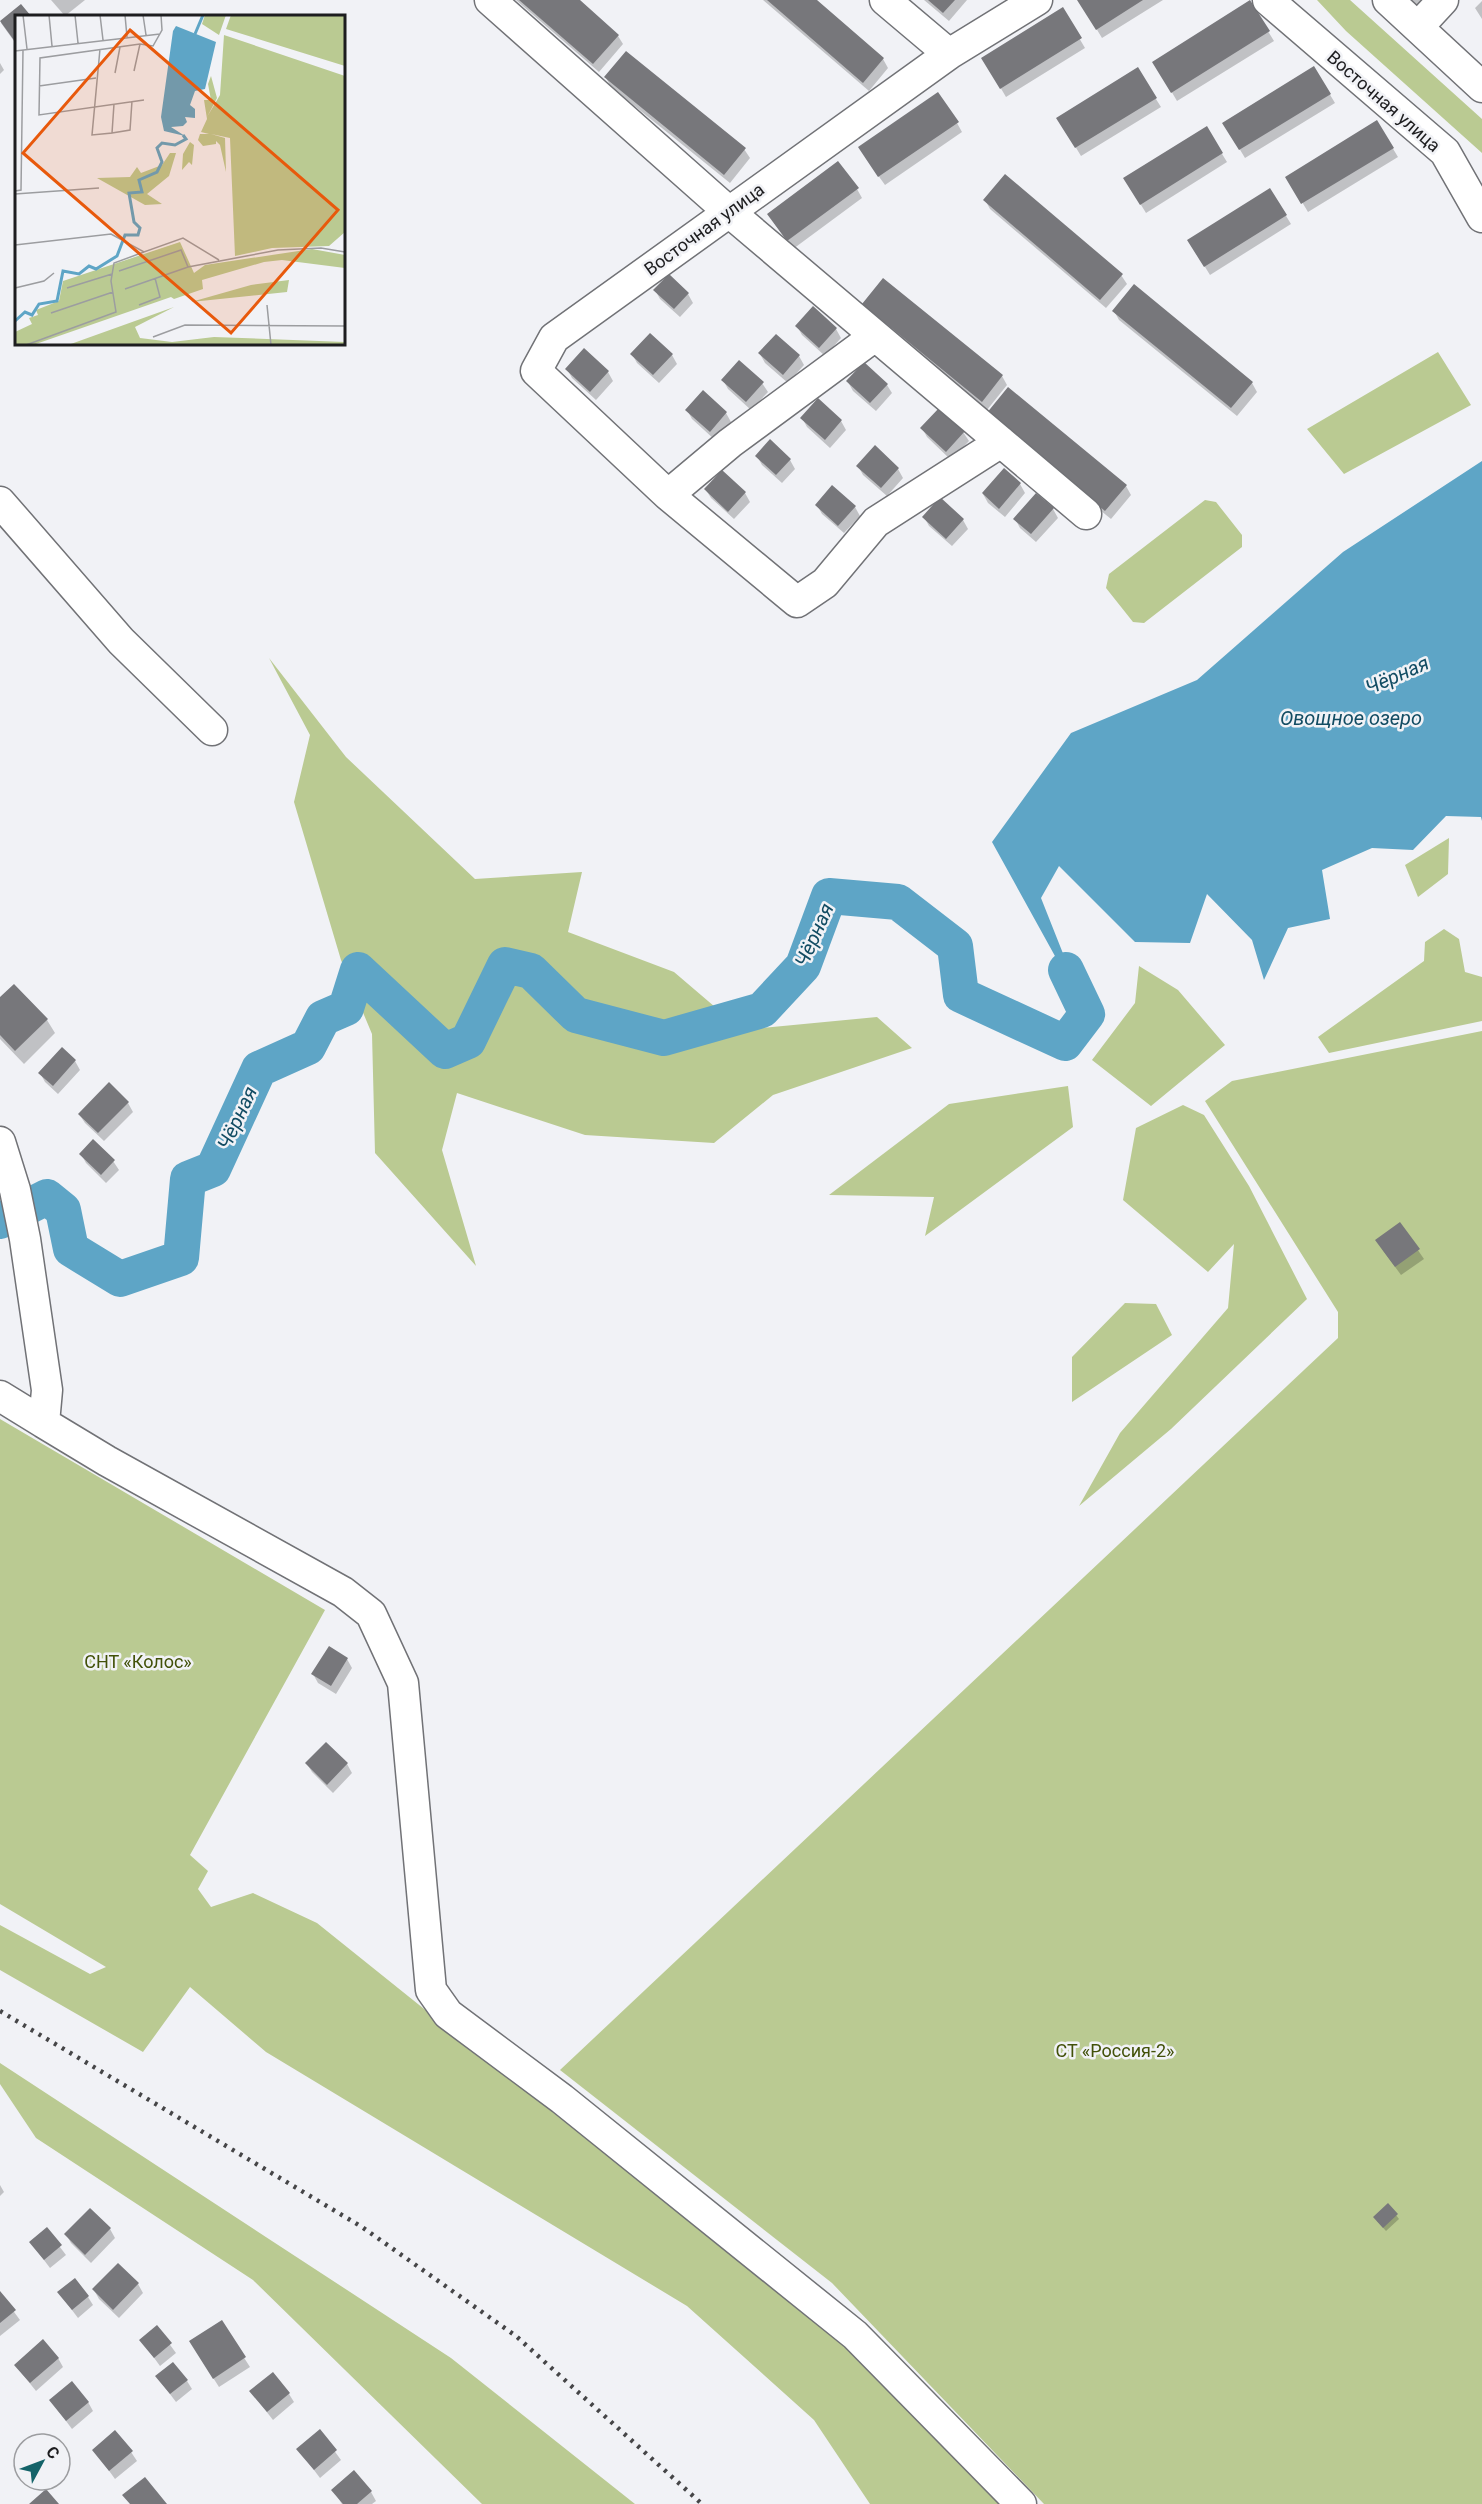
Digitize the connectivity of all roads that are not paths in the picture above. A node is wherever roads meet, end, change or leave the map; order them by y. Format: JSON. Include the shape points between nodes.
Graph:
{"nodes":[{"id":1,"x":490,"y":0,"type":"edge"},
{"id":2,"x":885,"y":0,"type":"edge"},
{"id":3,"x":1036,"y":0,"type":"edge"},
{"id":4,"x":1268,"y":0,"type":"edge"},
{"id":5,"x":1388,"y":0,"type":"edge"},
{"id":6,"x":1443,"y":0,"type":"edge"},
{"id":7,"x":1418,"y":27,"type":"junction"},
{"id":8,"x":949,"y":54,"type":"junction"},
{"id":9,"x":1482,"y":87,"type":"edge"},
{"id":10,"x":728,"y":211,"type":"junction"},
{"id":11,"x":1482,"y":217,"type":"edge"},
{"id":12,"x":875,"y":336,"type":"junction"},
{"id":13,"x":1001,"y":442,"type":"junction"},
{"id":14,"x":668,"y":495,"type":"junction"},
{"id":15,"x":0,"y":502,"type":"edge"},
{"id":16,"x":1086,"y":514,"type":"dead end"},
{"id":17,"x":212,"y":730,"type":"dead end"},
{"id":18,"x":0,"y":1142,"type":"edge"},
{"id":19,"x":0,"y":1396,"type":"edge"},
{"id":20,"x":44,"y":1423,"type":"junction"},
{"id":21,"x":1021,"y":2504,"type":"edge"}],
"edges":[{"from":1,"to":10,"type":"street"},
{"from":2,"to":8,"type":"street"},
{"from":3,"to":8,"type":"street","name":"Восточная улица"},
{"from":4,"to":11,"type":"street","name":"Восточная улица","via":[[1444,152]]},
{"from":5,"to":7,"type":"street"},
{"from":6,"to":7,"type":"street"},
{"from":7,"to":9,"type":"street"},
{"from":8,"to":10,"type":"street","name":"Восточная улица"},
{"from":10,"to":12,"type":"street"},
{"from":10,"to":14,"type":"street","name":"Восточная улица","via":[[554,338],[536,370]]},
{"from":12,"to":13,"type":"street"},
{"from":12,"to":14,"type":"street","via":[[730,442]]},
{"from":13,"to":14,"type":"street","name":"Восточная улица","via":[[876,522],[825,583],[797,602]]},
{"from":13,"to":16,"type":"street"},
{"from":15,"to":17,"type":"street","via":[[121,641]]},
{"from":18,"to":20,"type":"street","via":[[25,1239],[47,1390]]},
{"from":19,"to":20,"type":"street"},
{"from":20,"to":21,"type":"street","via":[[343,1592],[370,1614],[403,1683],[431,1990],[448,2014],[562,2099],[855,2335]]}]}
